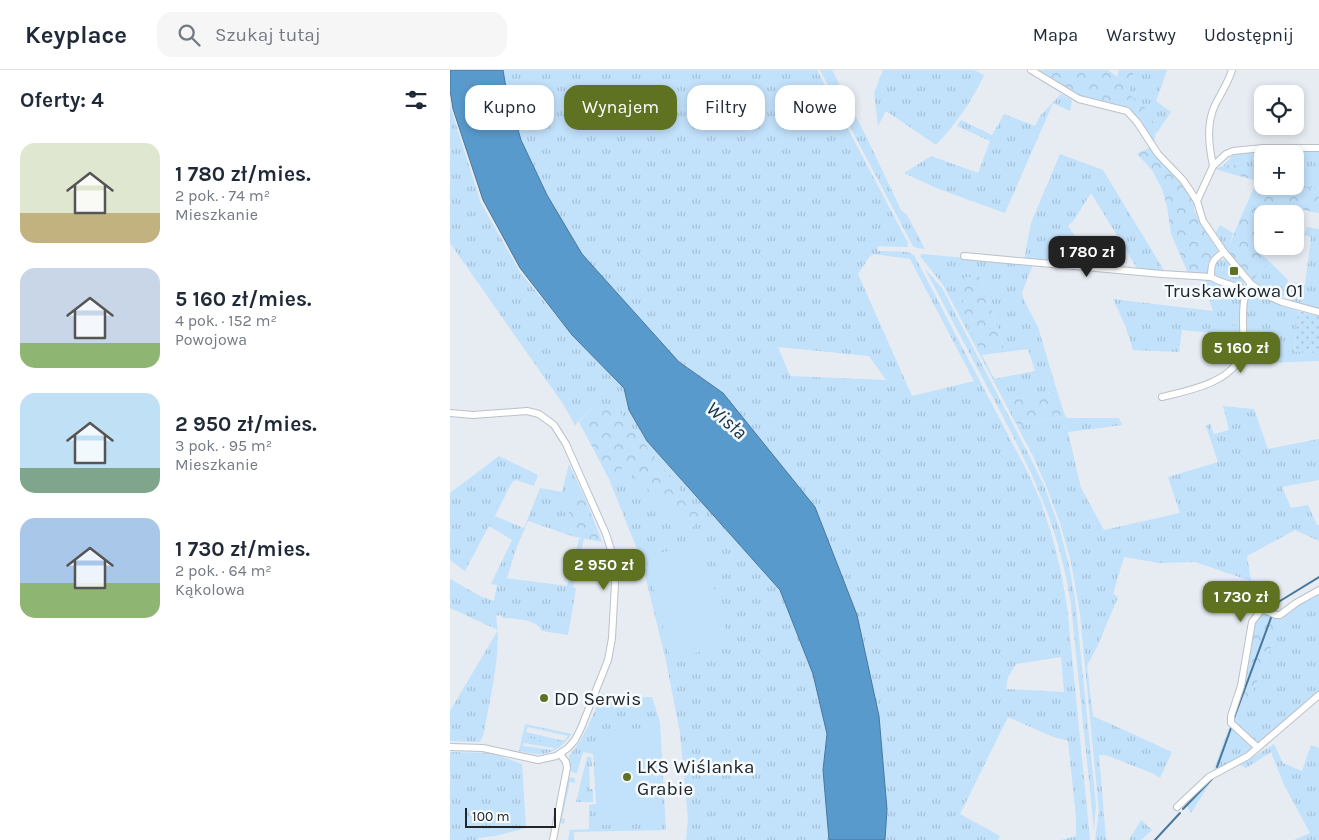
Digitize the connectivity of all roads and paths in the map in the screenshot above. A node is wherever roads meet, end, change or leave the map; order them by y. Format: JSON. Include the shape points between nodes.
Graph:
{"nodes":[{"id":1,"x":1031,"y":70,"type":"edge"},
{"id":2,"x":1232,"y":70,"type":"edge"},
{"id":3,"x":1319,"y":148,"type":"edge"},
{"id":4,"x":1213,"y":166,"type":"junction"},
{"id":5,"x":1197,"y":201,"type":"junction"},
{"id":6,"x":1224,"y":252,"type":"junction"},
{"id":7,"x":964,"y":256,"type":"dead end"},
{"id":8,"x":1211,"y":277,"type":"junction"},
{"id":9,"x":1251,"y":284,"type":"junction"},
{"id":10,"x":1247,"y":290,"type":"junction"},
{"id":11,"x":1319,"y":312,"type":"edge"},
{"id":12,"x":1162,"y":396,"type":"dead end"},
{"id":13,"x":450,"y":413,"type":"edge"},
{"id":14,"x":1319,"y":590,"type":"edge"},
{"id":15,"x":1319,"y":695,"type":"edge"},
{"id":16,"x":450,"y":747,"type":"edge"},
{"id":17,"x":1257,"y":747,"type":"junction"},
{"id":18,"x":560,"y":754,"type":"junction"},
{"id":19,"x":1177,"y":807,"type":"dead end"},
{"id":20,"x":553,"y":840,"type":"edge"}],
"edges":[{"from":1,"to":5,"type":"street","via":[[1078,99],[1126,111]]},
{"from":2,"to":4,"type":"street","via":[[1214,106],[1211,121],[1208,138]]},
{"from":3,"to":4,"type":"street","via":[[1233,151]]},
{"from":4,"to":5,"type":"street"},
{"from":5,"to":6,"type":"street","via":[[1203,221]]},
{"from":6,"to":8,"type":"street","via":[[1211,264]]},
{"from":6,"to":9,"type":"street"},
{"from":7,"to":8,"type":"street"},
{"from":8,"to":10,"type":"street"},
{"from":9,"to":10,"type":"street"},
{"from":9,"to":11,"type":"street","via":[[1282,302]]},
{"from":10,"to":12,"type":"street","via":[[1241,357],[1228,372],[1211,383]]},
{"from":13,"to":18,"type":"street","via":[[473,416],[527,411],[548,419],[566,444],[610,545],[615,583],[610,652],[604,675],[578,735]]},
{"from":14,"to":17,"type":"street","via":[[1280,615],[1262,609],[1252,622],[1231,723]]},
{"from":15,"to":17,"type":"street"},
{"from":16,"to":18,"type":"street","via":[[484,748],[534,760],[546,760]]},
{"from":17,"to":19,"type":"street","via":[[1248,756],[1212,774]]},
{"from":18,"to":20,"type":"street","via":[[567,768]]}]}
